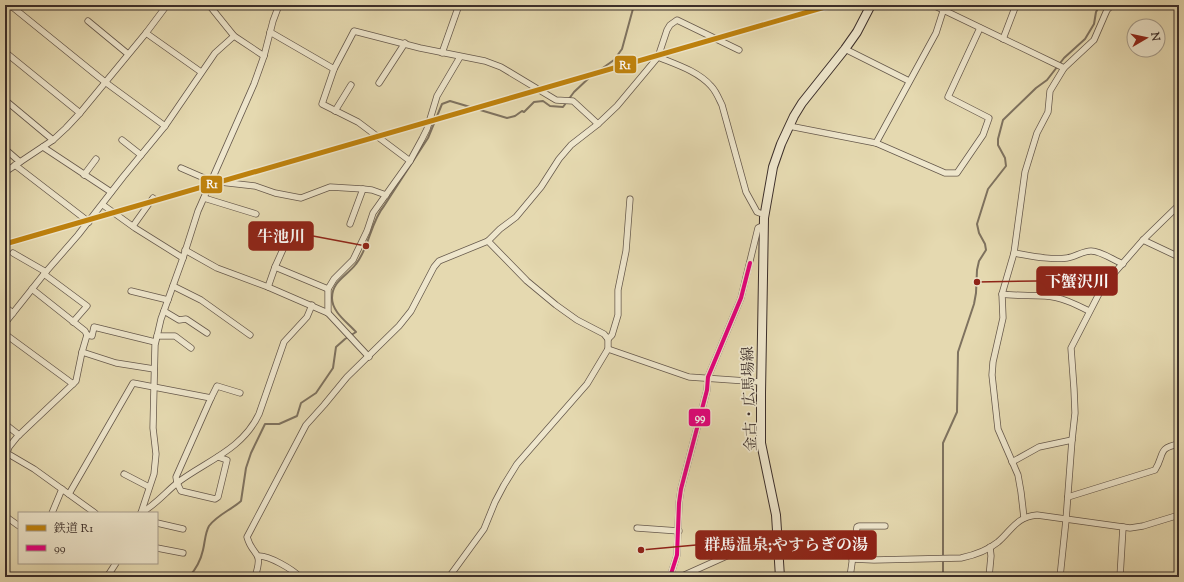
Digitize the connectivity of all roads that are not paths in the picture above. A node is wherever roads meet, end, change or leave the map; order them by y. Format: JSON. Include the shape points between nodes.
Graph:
{"nodes":[{"id":1,"x":10,"y":5,"type":"edge"},
{"id":2,"x":167,"y":5,"type":"edge"},
{"id":3,"x":210,"y":5,"type":"edge"},
{"id":4,"x":279,"y":5,"type":"edge"},
{"id":5,"x":458,"y":5,"type":"edge"},
{"id":6,"x":871,"y":5,"type":"edge"},
{"id":7,"x":933,"y":5,"type":"edge"},
{"id":8,"x":1016,"y":5,"type":"edge"},
{"id":9,"x":1112,"y":5,"type":"edge"},
{"id":10,"x":944,"y":8,"type":"edge"},
{"id":11,"x":5,"y":11,"type":"edge"},
{"id":12,"x":88,"y":22,"type":"dead end"},
{"id":13,"x":980,"y":28,"type":"junction"},
{"id":14,"x":270,"y":32,"type":"junction"},
{"id":15,"x":146,"y":33,"type":"junction"},
{"id":16,"x":234,"y":36,"type":"junction"},
{"id":17,"x":1003,"y":39,"type":"junction"},
{"id":18,"x":405,"y":43,"type":"junction"},
{"id":19,"x":846,"y":49,"type":"junction"},
{"id":20,"x":739,"y":50,"type":"dead end"},
{"id":21,"x":5,"y":52,"type":"edge"},
{"id":22,"x":442,"y":53,"type":"junction"},
{"id":23,"x":128,"y":54,"type":"junction"},
{"id":24,"x":264,"y":56,"type":"junction"},
{"id":25,"x":460,"y":57,"type":"junction"},
{"id":26,"x":658,"y":57,"type":"junction"},
{"id":27,"x":1064,"y":68,"type":"junction"},
{"id":28,"x":334,"y":69,"type":"junction"},
{"id":29,"x":201,"y":72,"type":"junction"},
{"id":30,"x":909,"y":81,"type":"junction"},
{"id":31,"x":106,"y":82,"type":"junction"},
{"id":32,"x":379,"y":83,"type":"dead end"},
{"id":33,"x":351,"y":85,"type":"dead end"},
{"id":34,"x":5,"y":100,"type":"edge"},
{"id":35,"x":335,"y":111,"type":"junction"},
{"id":36,"x":80,"y":113,"type":"junction"},
{"id":37,"x":598,"y":124,"type":"junction"},
{"id":38,"x":165,"y":126,"type":"junction"},
{"id":39,"x":789,"y":126,"type":"junction"},
{"id":40,"x":53,"y":140,"type":"junction"},
{"id":41,"x":122,"y":140,"type":"dead end"},
{"id":42,"x":876,"y":143,"type":"junction"},
{"id":43,"x":43,"y":147,"type":"junction"},
{"id":44,"x":5,"y":149,"type":"edge"},
{"id":45,"x":141,"y":155,"type":"junction"},
{"id":46,"x":96,"y":159,"type":"dead end"},
{"id":47,"x":410,"y":161,"type":"junction"},
{"id":48,"x":20,"y":162,"type":"junction"},
{"id":49,"x":15,"y":165,"type":"junction"},
{"id":50,"x":181,"y":168,"type":"dead end"},
{"id":51,"x":5,"y":172,"type":"edge"},
{"id":52,"x":84,"y":175,"type":"junction"},
{"id":53,"x":212,"y":181,"type":"junction"},
{"id":54,"x":363,"y":189,"type":"junction"},
{"id":55,"x":111,"y":192,"type":"junction"},
{"id":56,"x":386,"y":195,"type":"junction"},
{"id":57,"x":153,"y":198,"type":"dead end"},
{"id":58,"x":204,"y":198,"type":"junction"},
{"id":59,"x":630,"y":199,"type":"dead end"},
{"id":60,"x":103,"y":204,"type":"junction"},
{"id":61,"x":1179,"y":205,"type":"edge"},
{"id":62,"x":256,"y":214,"type":"dead end"},
{"id":63,"x":764,"y":219,"type":"junction"},
{"id":64,"x":89,"y":222,"type":"junction"},
{"id":65,"x":350,"y":224,"type":"dead end"},
{"id":66,"x":133,"y":226,"type":"junction"},
{"id":67,"x":293,"y":227,"type":"dead end"},
{"id":68,"x":1143,"y":240,"type":"junction"},
{"id":69,"x":488,"y":241,"type":"junction"},
{"id":70,"x":185,"y":250,"type":"junction"},
{"id":71,"x":13,"y":253,"type":"dead end"},
{"id":72,"x":1014,"y":253,"type":"junction"},
{"id":73,"x":1179,"y":257,"type":"edge"},
{"id":74,"x":183,"y":258,"type":"junction"},
{"id":75,"x":1123,"y":264,"type":"junction"},
{"id":76,"x":276,"y":267,"type":"junction"},
{"id":77,"x":45,"y":273,"type":"junction"},
{"id":78,"x":173,"y":286,"type":"junction"},
{"id":79,"x":268,"y":287,"type":"junction"},
{"id":80,"x":32,"y":289,"type":"junction"},
{"id":81,"x":328,"y":290,"type":"junction"},
{"id":82,"x":131,"y":291,"type":"dead end"},
{"id":83,"x":1002,"y":294,"type":"junction"},
{"id":84,"x":168,"y":300,"type":"junction"},
{"id":85,"x":312,"y":305,"type":"junction"},
{"id":86,"x":5,"y":306,"type":"edge"},
{"id":87,"x":1090,"y":310,"type":"junction"},
{"id":88,"x":164,"y":311,"type":"junction"},
{"id":89,"x":13,"y":313,"type":"junction"},
{"id":90,"x":328,"y":313,"type":"junction"},
{"id":91,"x":74,"y":322,"type":"junction"},
{"id":92,"x":5,"y":323,"type":"edge"},
{"id":93,"x":207,"y":333,"type":"dead end"},
{"id":94,"x":5,"y":334,"type":"edge"},
{"id":95,"x":87,"y":335,"type":"junction"},
{"id":96,"x":250,"y":335,"type":"dead end"},
{"id":97,"x":156,"y":339,"type":"junction"},
{"id":98,"x":608,"y":339,"type":"junction"},
{"id":99,"x":191,"y":348,"type":"dead end"},
{"id":100,"x":608,"y":349,"type":"junction"},
{"id":101,"x":82,"y":352,"type":"junction"},
{"id":102,"x":369,"y":357,"type":"junction"},
{"id":103,"x":154,"y":369,"type":"junction"},
{"id":104,"x":708,"y":377,"type":"junction"},
{"id":105,"x":761,"y":382,"type":"junction"},
{"id":106,"x":73,"y":384,"type":"junction"},
{"id":107,"x":154,"y":387,"type":"junction"},
{"id":108,"x":240,"y":393,"type":"dead end"},
{"id":109,"x":211,"y":398,"type":"junction"},
{"id":110,"x":5,"y":424,"type":"edge"},
{"id":111,"x":19,"y":435,"type":"junction"},
{"id":112,"x":1072,"y":440,"type":"junction"},
{"id":113,"x":1179,"y":444,"type":"edge"},
{"id":114,"x":6,"y":452,"type":"edge"},
{"id":115,"x":218,"y":457,"type":"junction"},
{"id":116,"x":1012,"y":462,"type":"junction"},
{"id":117,"x":124,"y":474,"type":"dead end"},
{"id":118,"x":177,"y":483,"type":"junction"},
{"id":119,"x":149,"y":487,"type":"junction"},
{"id":120,"x":62,"y":489,"type":"junction"},
{"id":121,"x":69,"y":494,"type":"junction"},
{"id":122,"x":1068,"y":497,"type":"junction"},
{"id":123,"x":52,"y":512,"type":"edge"},
{"id":124,"x":94,"y":512,"type":"edge"},
{"id":125,"x":141,"y":512,"type":"edge"},
{"id":126,"x":142,"y":512,"type":"edge"},
{"id":127,"x":1179,"y":515,"type":"edge"},
{"id":128,"x":5,"y":516,"type":"edge"},
{"id":129,"x":1024,"y":518,"type":"junction"},
{"id":130,"x":1066,"y":520,"type":"junction"},
{"id":131,"x":158,"y":523,"type":"edge"},
{"id":132,"x":18,"y":525,"type":"edge"},
{"id":133,"x":885,"y":526,"type":"dead end"},
{"id":134,"x":1123,"y":527,"type":"junction"},
{"id":135,"x":637,"y":528,"type":"dead end"},
{"id":136,"x":183,"y":529,"type":"dead end"},
{"id":137,"x":679,"y":532,"type":"junction"},
{"id":138,"x":778,"y":547,"type":"junction"},
{"id":139,"x":990,"y":547,"type":"junction"},
{"id":140,"x":158,"y":548,"type":"edge"},
{"id":141,"x":183,"y":553,"type":"dead end"},
{"id":142,"x":259,"y":556,"type":"junction"},
{"id":143,"x":852,"y":559,"type":"junction"},
{"id":144,"x":115,"y":564,"type":"edge"},
{"id":145,"x":107,"y":577,"type":"edge"},
{"id":146,"x":255,"y":577,"type":"edge"},
{"id":147,"x":300,"y":577,"type":"edge"},
{"id":148,"x":449,"y":577,"type":"edge"},
{"id":149,"x":670,"y":577,"type":"edge"},
{"id":150,"x":680,"y":577,"type":"edge"},
{"id":151,"x":780,"y":577,"type":"edge"},
{"id":152,"x":850,"y":577,"type":"edge"},
{"id":153,"x":989,"y":577,"type":"edge"},
{"id":154,"x":1060,"y":577,"type":"edge"},
{"id":155,"x":1120,"y":577,"type":"edge"}],
"edges":[{"from":1,"to":11,"type":"street"},
{"from":1,"to":31,"type":"street"},
{"from":2,"to":15,"type":"street"},
{"from":3,"to":16,"type":"street"},
{"from":4,"to":14,"type":"street"},
{"from":5,"to":22,"type":"street"},
{"from":6,"to":19,"type":"street","name":"金古・広馬場線","via":[[858,32]]},
{"from":7,"to":10,"type":"street"},
{"from":8,"to":17,"type":"street"},
{"from":9,"to":27,"type":"street","via":[[1107,10],[1094,40]]},
{"from":10,"to":13,"type":"street"},
{"from":10,"to":30,"type":"street","via":[[936,33]]},
{"from":12,"to":23,"type":"street"},
{"from":13,"to":17,"type":"street"},
{"from":13,"to":42,"type":"street","via":[[948,97],[989,118],[984,135],[957,173],[945,173]]},
{"from":14,"to":24,"type":"street"},
{"from":14,"to":28,"type":"street"},
{"from":15,"to":23,"type":"street"},
{"from":15,"to":29,"type":"street"},
{"from":16,"to":24,"type":"street"},
{"from":16,"to":29,"type":"street","via":[[220,47]]},
{"from":17,"to":27,"type":"street"},
{"from":18,"to":22,"type":"street"},
{"from":18,"to":28,"type":"street","via":[[354,31]]},
{"from":18,"to":32,"type":"street"},
{"from":19,"to":30,"type":"street"},
{"from":19,"to":39,"type":"street","name":"金古・広馬場線","via":[[802,103]]},
{"from":20,"to":26,"type":"street","via":[[677,20],[667,30]]},
{"from":21,"to":36,"type":"street"},
{"from":22,"to":25,"type":"street"},
{"from":23,"to":31,"type":"street"},
{"from":24,"to":53,"type":"street"},
{"from":25,"to":37,"type":"street","via":[[485,61],[501,67],[556,100],[573,101]]},
{"from":25,"to":47,"type":"street","via":[[437,96],[427,129]]},
{"from":26,"to":37,"type":"street","via":[[617,106]]},
{"from":26,"to":63,"type":"street","via":[[702,78],[717,94],[746,192]]},
{"from":27,"to":72,"type":"street","via":[[1050,91],[1048,112],[1025,172]]},
{"from":28,"to":35,"type":"street","via":[[322,104]]},
{"from":29,"to":38,"type":"street"},
{"from":30,"to":42,"type":"street"},
{"from":31,"to":36,"type":"street"},
{"from":31,"to":38,"type":"street"},
{"from":33,"to":35,"type":"street"},
{"from":34,"to":40,"type":"street"},
{"from":35,"to":47,"type":"street","via":[[358,122]]},
{"from":36,"to":40,"type":"street"},
{"from":37,"to":69,"type":"street","via":[[571,145],[516,217]]},
{"from":38,"to":45,"type":"street"},
{"from":39,"to":42,"type":"street"},
{"from":39,"to":63,"type":"street","name":"金古・広馬場線","via":[[773,167]]},
{"from":40,"to":43,"type":"street"},
{"from":41,"to":45,"type":"street"},
{"from":43,"to":48,"type":"street"},
{"from":43,"to":52,"type":"street"},
{"from":44,"to":48,"type":"street"},
{"from":45,"to":55,"type":"street"},
{"from":46,"to":52,"type":"street"},
{"from":47,"to":56,"type":"street"},
{"from":48,"to":49,"type":"street"},
{"from":49,"to":51,"type":"street"},
{"from":49,"to":64,"type":"street"},
{"from":50,"to":53,"type":"street"},
{"from":52,"to":55,"type":"street"},
{"from":53,"to":54,"type":"street","via":[[255,186],[301,198],[330,187]]},
{"from":53,"to":58,"type":"street"},
{"from":54,"to":56,"type":"street"},
{"from":54,"to":65,"type":"street"},
{"from":55,"to":60,"type":"street"},
{"from":56,"to":81,"type":"street","via":[[373,213],[353,260],[334,279]]},
{"from":57,"to":66,"type":"street"},
{"from":58,"to":62,"type":"street"},
{"from":58,"to":70,"type":"street"},
{"from":59,"to":98,"type":"street","via":[[626,251],[618,290],[618,315],[612,335]]},
{"from":60,"to":64,"type":"street"},
{"from":60,"to":66,"type":"street"},
{"from":61,"to":68,"type":"street"},
{"from":63,"to":104,"type":"street","via":[[758,228],[741,298]]},
{"from":63,"to":105,"type":"street","name":"金古・広馬場線"},
{"from":64,"to":77,"type":"street"},
{"from":66,"to":74,"type":"street"},
{"from":67,"to":76,"type":"street"},
{"from":68,"to":73,"type":"street"},
{"from":68,"to":75,"type":"street"},
{"from":69,"to":98,"type":"street","via":[[556,305]]},
{"from":69,"to":102,"type":"street","via":[[439,261],[412,311]]},
{"from":70,"to":74,"type":"street"},
{"from":70,"to":79,"type":"street","via":[[218,268]]},
{"from":71,"to":77,"type":"street"},
{"from":72,"to":75,"type":"street","via":[[1058,259],[1090,251]]},
{"from":72,"to":83,"type":"street"},
{"from":74,"to":78,"type":"street"},
{"from":75,"to":87,"type":"street","via":[[1103,286]]},
{"from":76,"to":79,"type":"street"},
{"from":76,"to":81,"type":"street"},
{"from":77,"to":80,"type":"street"},
{"from":77,"to":91,"type":"street","via":[[87,306]]},
{"from":78,"to":84,"type":"street"},
{"from":78,"to":96,"type":"street","via":[[201,300]]},
{"from":79,"to":85,"type":"street"},
{"from":80,"to":89,"type":"street"},
{"from":80,"to":91,"type":"street"},
{"from":81,"to":90,"type":"street"},
{"from":82,"to":84,"type":"street"},
{"from":83,"to":87,"type":"street","via":[[1045,296],[1068,301]]},
{"from":83,"to":116,"type":"street","via":[[1003,318],[992,375],[998,429]]},
{"from":84,"to":88,"type":"street"},
{"from":85,"to":90,"type":"street"},
{"from":85,"to":115,"type":"street","via":[[307,317],[284,342],[254,423],[244,437]]},
{"from":86,"to":89,"type":"street"},
{"from":87,"to":112,"type":"street","via":[[1071,348],[1075,413]]},
{"from":88,"to":93,"type":"street","via":[[179,320],[186,319]]},
{"from":88,"to":97,"type":"street"},
{"from":89,"to":92,"type":"street"},
{"from":90,"to":102,"type":"street"},
{"from":91,"to":95,"type":"street"},
{"from":94,"to":106,"type":"street"},
{"from":95,"to":97,"type":"street","via":[[92,336],[94,327]]},
{"from":95,"to":101,"type":"street"},
{"from":97,"to":99,"type":"street","via":[[175,336]]},
{"from":97,"to":103,"type":"street"},
{"from":98,"to":100,"type":"street"},
{"from":100,"to":104,"type":"street","via":[[689,377]]},
{"from":100,"to":148,"type":"street","via":[[587,384],[517,464],[495,502],[484,529]]},
{"from":101,"to":103,"type":"street","via":[[116,363]]},
{"from":101,"to":106,"type":"street","via":[[76,381]]},
{"from":102,"to":142,"type":"street","via":[[306,425],[247,537],[248,543]]},
{"from":103,"to":107,"type":"street"},
{"from":104,"to":105,"type":"street"},
{"from":104,"to":137,"type":"street","via":[[707,390],[681,489]]},
{"from":105,"to":138,"type":"street","name":"金古・広馬場線","via":[[761,443],[776,515]]},
{"from":106,"to":111,"type":"street"},
{"from":107,"to":109,"type":"street"},
{"from":107,"to":119,"type":"street","via":[[153,428],[156,454],[154,474]]},
{"from":107,"to":121,"type":"street","via":[[133,383]]},
{"from":108,"to":109,"type":"street","via":[[217,386]]},
{"from":109,"to":118,"type":"street","via":[[176,477]]},
{"from":110,"to":111,"type":"street"},
{"from":111,"to":114,"type":"street"},
{"from":112,"to":116,"type":"street","via":[[1039,447]]},
{"from":112,"to":122,"type":"street"},
{"from":113,"to":122,"type":"street","via":[[1163,450],[1156,470]]},
{"from":114,"to":120,"type":"street"},
{"from":115,"to":118,"type":"street"},
{"from":115,"to":118,"type":"street","via":[[227,460],[218,497],[215,500],[181,491]]},
{"from":116,"to":129,"type":"street","via":[[1020,482]]},
{"from":117,"to":119,"type":"street"},
{"from":118,"to":126,"type":"street"},
{"from":119,"to":125,"type":"street"},
{"from":120,"to":121,"type":"street"},
{"from":120,"to":123,"type":"street"},
{"from":121,"to":124,"type":"street"},
{"from":122,"to":130,"type":"street"},
{"from":127,"to":134,"type":"street","via":[[1143,526]]},
{"from":128,"to":132,"type":"street"},
{"from":129,"to":130,"type":"street","via":[[1037,515]]},
{"from":129,"to":139,"type":"street"},
{"from":130,"to":134,"type":"street"},
{"from":130,"to":154,"type":"street"},
{"from":131,"to":136,"type":"street"},
{"from":133,"to":143,"type":"street","via":[[857,527]]},
{"from":134,"to":155,"type":"street"},
{"from":135,"to":137,"type":"street"},
{"from":137,"to":149,"type":"street","via":[[677,556]]},
{"from":138,"to":150,"type":"street","via":[[729,556]]},
{"from":138,"to":151,"type":"street","name":"金古・広馬場線"},
{"from":139,"to":143,"type":"street","via":[[982,553],[961,558]]},
{"from":139,"to":153,"type":"street"},
{"from":140,"to":141,"type":"street"},
{"from":142,"to":146,"type":"street"},
{"from":142,"to":147,"type":"street","via":[[294,571]]},
{"from":143,"to":152,"type":"street"},
{"from":144,"to":145,"type":"street"}]}
